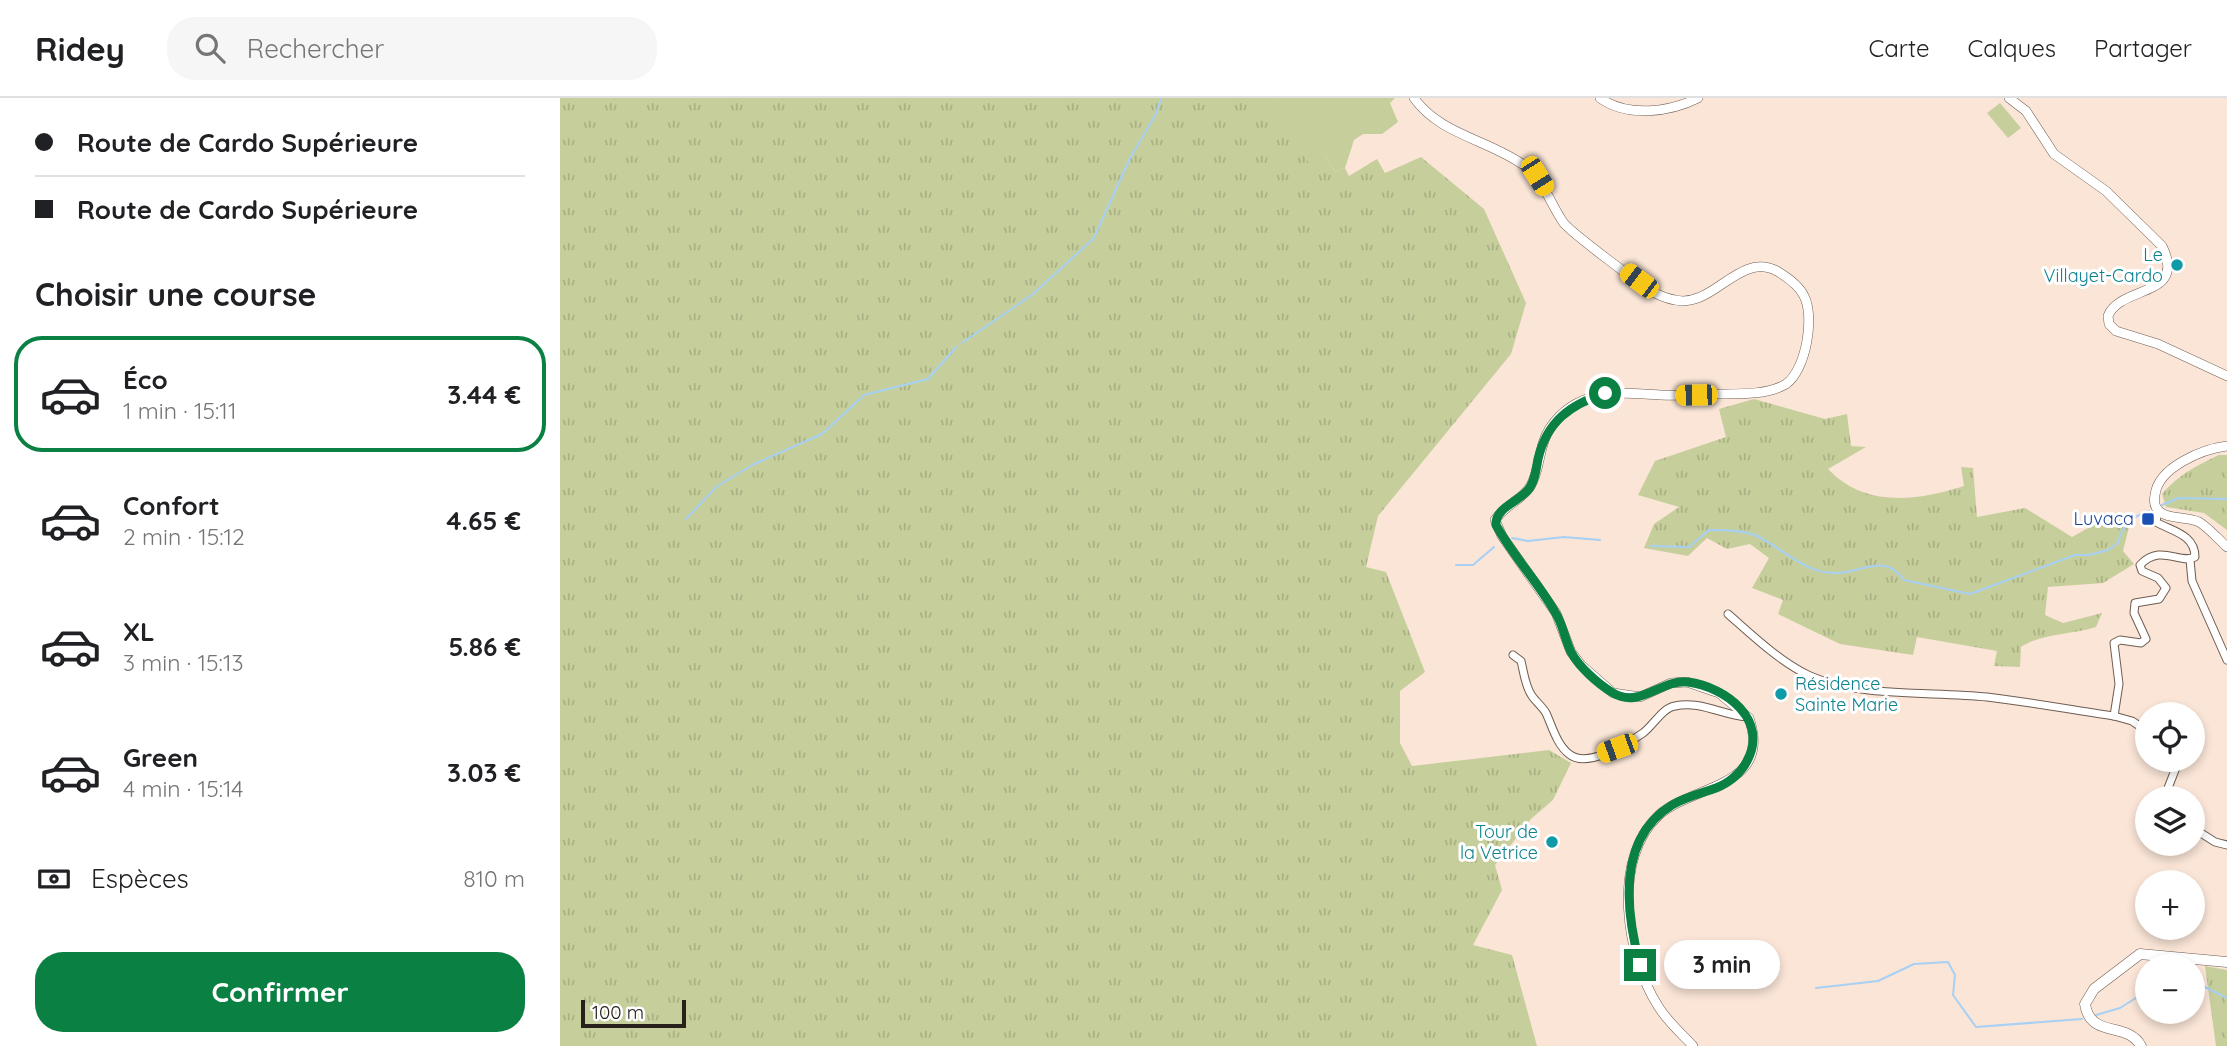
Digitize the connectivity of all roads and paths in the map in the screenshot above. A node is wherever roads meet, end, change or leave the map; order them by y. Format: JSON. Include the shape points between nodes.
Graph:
{"nodes":[{"id":1,"x":1414,"y":98,"type":"edge"},
{"id":2,"x":1600,"y":98,"type":"edge"},
{"id":3,"x":1698,"y":98,"type":"edge"},
{"id":4,"x":2009,"y":98,"type":"edge"},
{"id":5,"x":2227,"y":376,"type":"edge"},
{"id":6,"x":2227,"y":446,"type":"edge"},
{"id":7,"x":2158,"y":511,"type":"junction"},
{"id":8,"x":2227,"y":547,"type":"edge"},
{"id":9,"x":2190,"y":560,"type":"junction"},
{"id":10,"x":1728,"y":614,"type":"dead end"},
{"id":11,"x":1513,"y":655,"type":"dead end"},
{"id":12,"x":2227,"y":660,"type":"edge"},
{"id":13,"x":2114,"y":716,"type":"junction"},
{"id":14,"x":1749,"y":718,"type":"junction"},
{"id":15,"x":2135,"y":723,"type":"edge"},
{"id":16,"x":2205,"y":836,"type":"edge"},
{"id":17,"x":2227,"y":845,"type":"edge"},
{"id":18,"x":2227,"y":962,"type":"edge"},
{"id":19,"x":1693,"y":1046,"type":"edge"},
{"id":20,"x":2141,"y":1046,"type":"edge"}],
"edges":[{"from":1,"to":14,"type":"street","via":[[1442,125],[1480,140],[1537,176],[1572,232],[1656,294],[1693,301],[1741,272],[1762,267],[1775,270],[1804,296],[1808,309],[1805,355],[1784,385],[1723,394],[1625,391],[1582,401],[1561,414],[1549,429],[1528,490],[1496,520],[1502,536],[1556,613],[1571,652],[1613,693],[1640,697],[1671,683],[1686,682],[1719,693]]},
{"from":2,"to":3,"type":"street","via":[[1620,107],[1660,110]]},
{"from":4,"to":5,"type":"street","via":[[2026,111],[2054,154],[2106,191],[2167,256],[2169,266],[2161,281],[2111,307],[2109,324],[2116,331],[2158,344]]},
{"from":6,"to":7,"type":"street","via":[[2213,448],[2164,475],[2156,488]]},
{"from":7,"to":8,"type":"street","via":[[2198,522]]},
{"from":7,"to":9,"type":"street","via":[[2156,522],[2185,536],[2195,551],[2196,558]]},
{"from":9,"to":12,"type":"street","via":[[2192,581]]},
{"from":9,"to":13,"type":"street","via":[[2168,554],[2150,557],[2140,565],[2166,588],[2159,599],[2135,603],[2134,613],[2146,639],[2114,643],[2119,684]]},
{"from":10,"to":13,"type":"street","via":[[1808,675],[1868,688],[1986,697]]},
{"from":11,"to":14,"type":"street","via":[[1521,661],[1527,685],[1559,740],[1576,758],[1617,748],[1675,705]]},
{"from":13,"to":15,"type":"street"},
{"from":14,"to":19,"type":"street","via":[[1753,742],[1740,772],[1657,817],[1644,835],[1630,873],[1628,906],[1645,981],[1659,1008]]},
{"from":16,"to":17,"type":"street"},
{"from":18,"to":20,"type":"main road","via":[[2140,954],[2094,989],[2085,1004],[2093,1022],[2132,1035]]}]}
